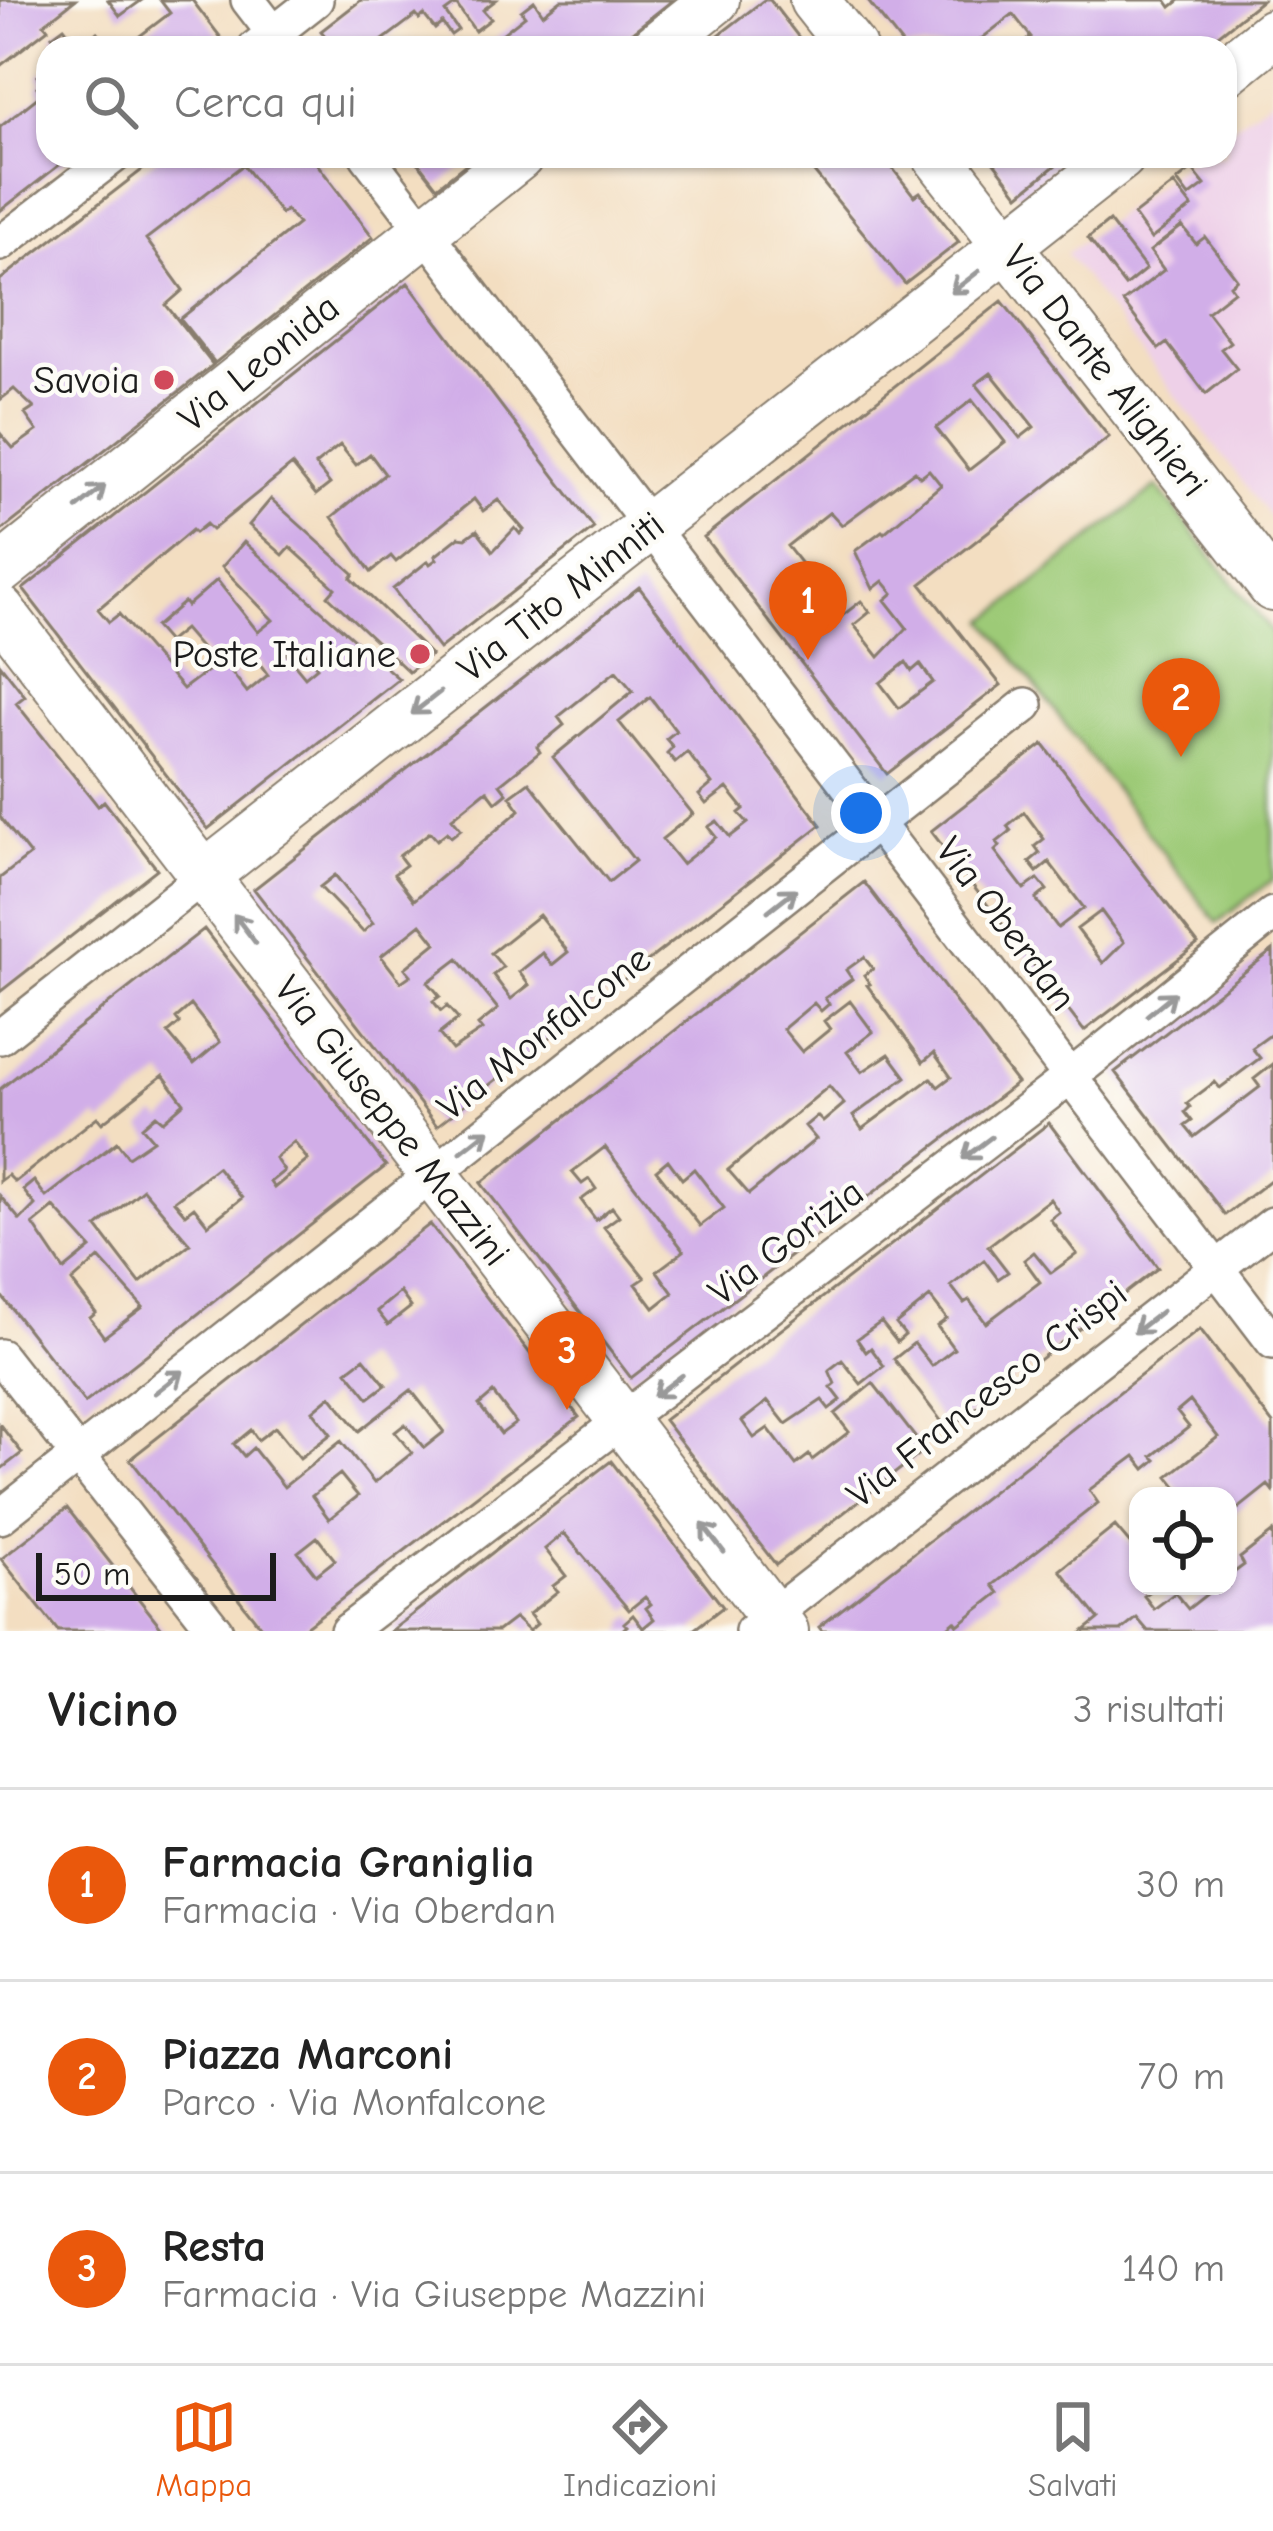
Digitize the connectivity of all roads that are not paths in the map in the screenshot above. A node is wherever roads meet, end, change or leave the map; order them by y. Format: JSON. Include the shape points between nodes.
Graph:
{"nodes":[{"id":1,"x":248,"y":0,"type":"edge"},
{"id":2,"x":316,"y":0,"type":"edge"},
{"id":3,"x":715,"y":0,"type":"edge"},
{"id":4,"x":814,"y":0,"type":"edge"},
{"id":5,"x":1273,"y":32,"type":"edge"},
{"id":6,"x":267,"y":36,"type":"edge"},
{"id":7,"x":278,"y":36,"type":"edge"},
{"id":8,"x":670,"y":36,"type":"edge"},
{"id":9,"x":842,"y":36,"type":"edge"},
{"id":10,"x":1237,"y":62,"type":"edge"},
{"id":11,"x":98,"y":168,"type":"edge"},
{"id":12,"x":377,"y":168,"type":"edge"},
{"id":13,"x":504,"y":168,"type":"edge"},
{"id":14,"x":946,"y":168,"type":"edge"},
{"id":15,"x":1106,"y":168,"type":"edge"},
{"id":16,"x":425,"y":231,"type":"junction"},
{"id":17,"x":0,"y":244,"type":"edge"},
{"id":18,"x":1009,"y":248,"type":"junction"},
{"id":19,"x":651,"y":528,"type":"junction"},
{"id":20,"x":0,"y":570,"type":"edge"},
{"id":21,"x":1273,"y":587,"type":"edge"},
{"id":22,"x":0,"y":610,"type":"edge"},
{"id":23,"x":1026,"y":705,"type":"dead end"},
{"id":24,"x":878,"y":825,"type":"junction"},
{"id":25,"x":204,"y":876,"type":"junction"},
{"id":26,"x":1273,"y":914,"type":"edge"},
{"id":27,"x":0,"y":1037,"type":"edge"},
{"id":28,"x":1070,"y":1077,"type":"junction"},
{"id":29,"x":433,"y":1174,"type":"junction"},
{"id":30,"x":1273,"y":1224,"type":"edge"},
{"id":31,"x":1217,"y":1269,"type":"junction"},
{"id":32,"x":1273,"y":1342,"type":"edge"},
{"id":33,"x":0,"y":1356,"type":"edge"},
{"id":34,"x":622,"y":1421,"type":"junction"},
{"id":35,"x":77,"y":1455,"type":"junction"},
{"id":36,"x":0,"y":1516,"type":"edge"},
{"id":37,"x":769,"y":1626,"type":"edge"},
{"id":38,"x":216,"y":1631,"type":"edge"},
{"id":39,"x":347,"y":1631,"type":"edge"}],
"edges":[{"from":1,"to":6,"type":"street"},
{"from":2,"to":7,"type":"street"},
{"from":3,"to":8,"type":"main road"},
{"from":4,"to":9,"type":"main road"},
{"from":5,"to":10,"type":"main road"},
{"from":11,"to":17,"type":"street"},
{"from":12,"to":16,"type":"street","name":"Via Oberdan"},
{"from":13,"to":16,"type":"main road","name":"Via Leonida"},
{"from":14,"to":18,"type":"main road","name":"Via Dante Alighieri"},
{"from":15,"to":18,"type":"main road","name":"Via Tito Minniti"},
{"from":16,"to":19,"type":"street","name":"Via Oberdan"},
{"from":20,"to":16,"type":"main road","name":"Via Leonida","one_way":true},
{"from":18,"to":19,"type":"main road","name":"Via Tito Minniti","one_way":true},
{"from":18,"to":21,"type":"main road","name":"Via Dante Alighieri"},
{"from":19,"to":24,"type":"street","name":"Via Oberdan"},
{"from":19,"to":25,"type":"main road","name":"Via Tito Minniti","one_way":true},
{"from":22,"to":25,"type":"main road","name":"Via Giuseppe Mazzini"},
{"from":23,"to":24,"type":"street","name":"Via Monfalcone"},
{"from":24,"to":28,"type":"street","name":"Via Oberdan"},
{"from":29,"to":24,"type":"street","name":"Via Monfalcone","one_way":true},
{"from":25,"to":27,"type":"street","name":"Via Tito Minniti"},
{"from":29,"to":25,"type":"main road","name":"Via Giuseppe Mazzini","one_way":true},
{"from":28,"to":26,"type":"street","name":"Via Gorizia","one_way":true},
{"from":28,"to":31,"type":"street","name":"Via Oberdan"},
{"from":28,"to":34,"type":"street","name":"Via Gorizia","one_way":true},
{"from":29,"to":34,"type":"main road","name":"Via Giuseppe Mazzini"},
{"from":35,"to":29,"type":"street","name":"Via Monfalcone","one_way":true},
{"from":30,"to":31,"type":"street","name":"Via Francesco Crispi"},
{"from":31,"to":32,"type":"street","name":"Via Oberdan"},
{"from":31,"to":37,"type":"street","name":"Via Francesco Crispi","one_way":true},
{"from":33,"to":35,"type":"street"},
{"from":37,"to":34,"type":"main road","name":"Via Giuseppe Mazzini","one_way":true},
{"from":34,"to":39,"type":"street","name":"Via Gorizia"},
{"from":35,"to":36,"type":"street","name":"Via Monfalcone"},
{"from":35,"to":38,"type":"street"}]}
